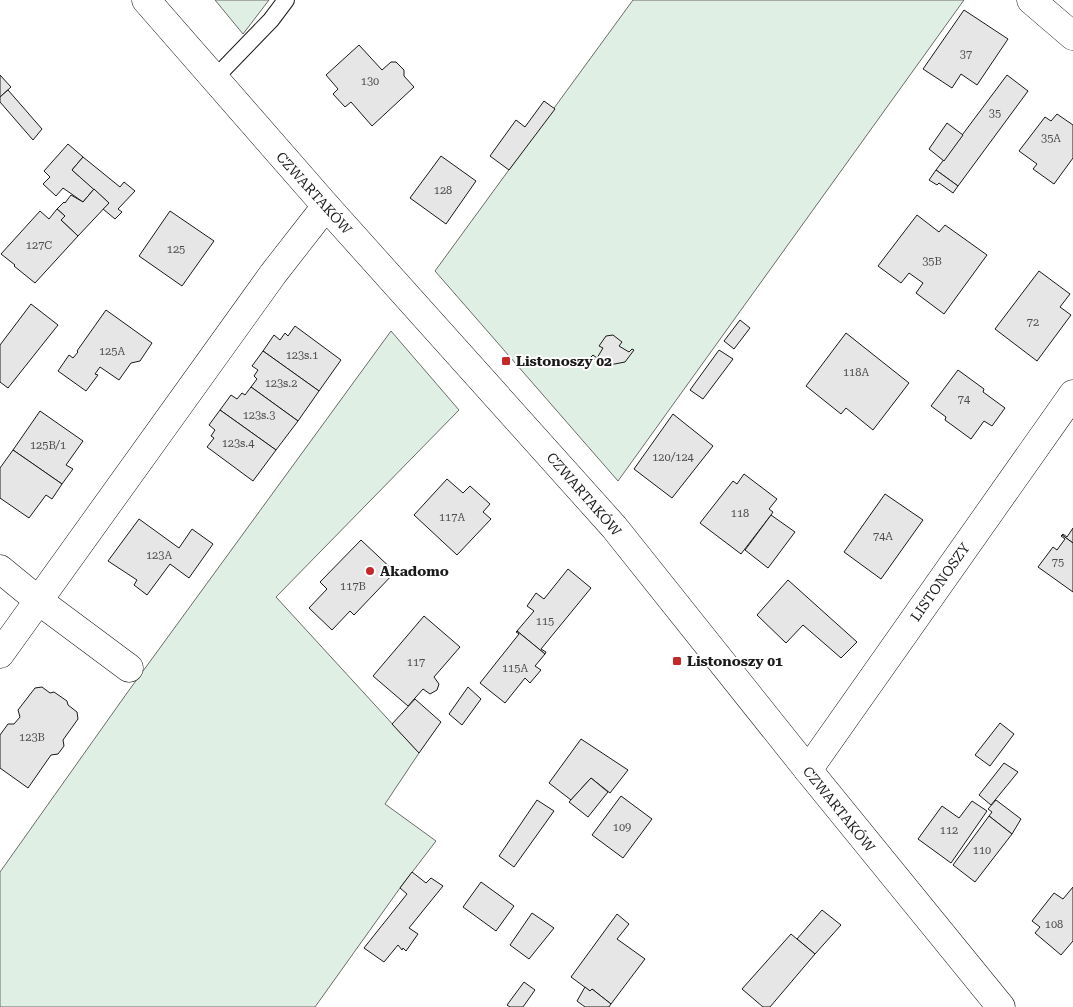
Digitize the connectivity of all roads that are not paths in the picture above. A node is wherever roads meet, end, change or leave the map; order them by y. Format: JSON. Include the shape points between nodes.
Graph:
{"nodes":[{"id":1,"x":146,"y":0,"type":"edge"},
{"id":2,"x":286,"y":0,"type":"edge"},
{"id":3,"x":1031,"y":0,"type":"edge"},
{"id":4,"x":1073,"y":36,"type":"edge"},
{"id":5,"x":214,"y":79,"type":"junction"},
{"id":6,"x":326,"y":206,"type":"junction"},
{"id":7,"x":1073,"y":394,"type":"edge"},
{"id":8,"x":0,"y":569,"type":"edge"},
{"id":9,"x":39,"y":601,"type":"junction"},
{"id":10,"x":0,"y":654,"type":"edge"},
{"id":11,"x":129,"y":668,"type":"dead end"},
{"id":12,"x":808,"y":770,"type":"junction"},
{"id":13,"x":1001,"y":1007,"type":"edge"}],
"edges":[{"from":1,"to":5,"type":"street","name":"CZWARTAKÓW"},
{"from":2,"to":5,"type":"lane"},
{"from":3,"to":4,"type":"street"},
{"from":5,"to":6,"type":"street","name":"CZWARTAKÓW"},
{"from":6,"to":9,"type":"street","via":[[267,282]]},
{"from":6,"to":12,"type":"street","name":"CZWARTAKÓW","via":[[614,527]]},
{"from":7,"to":12,"type":"street","name":"LISTONOSZY"},
{"from":8,"to":9,"type":"street"},
{"from":9,"to":10,"type":"street"},
{"from":9,"to":11,"type":"street"},
{"from":12,"to":13,"type":"street","name":"CZWARTAKÓW"}]}
